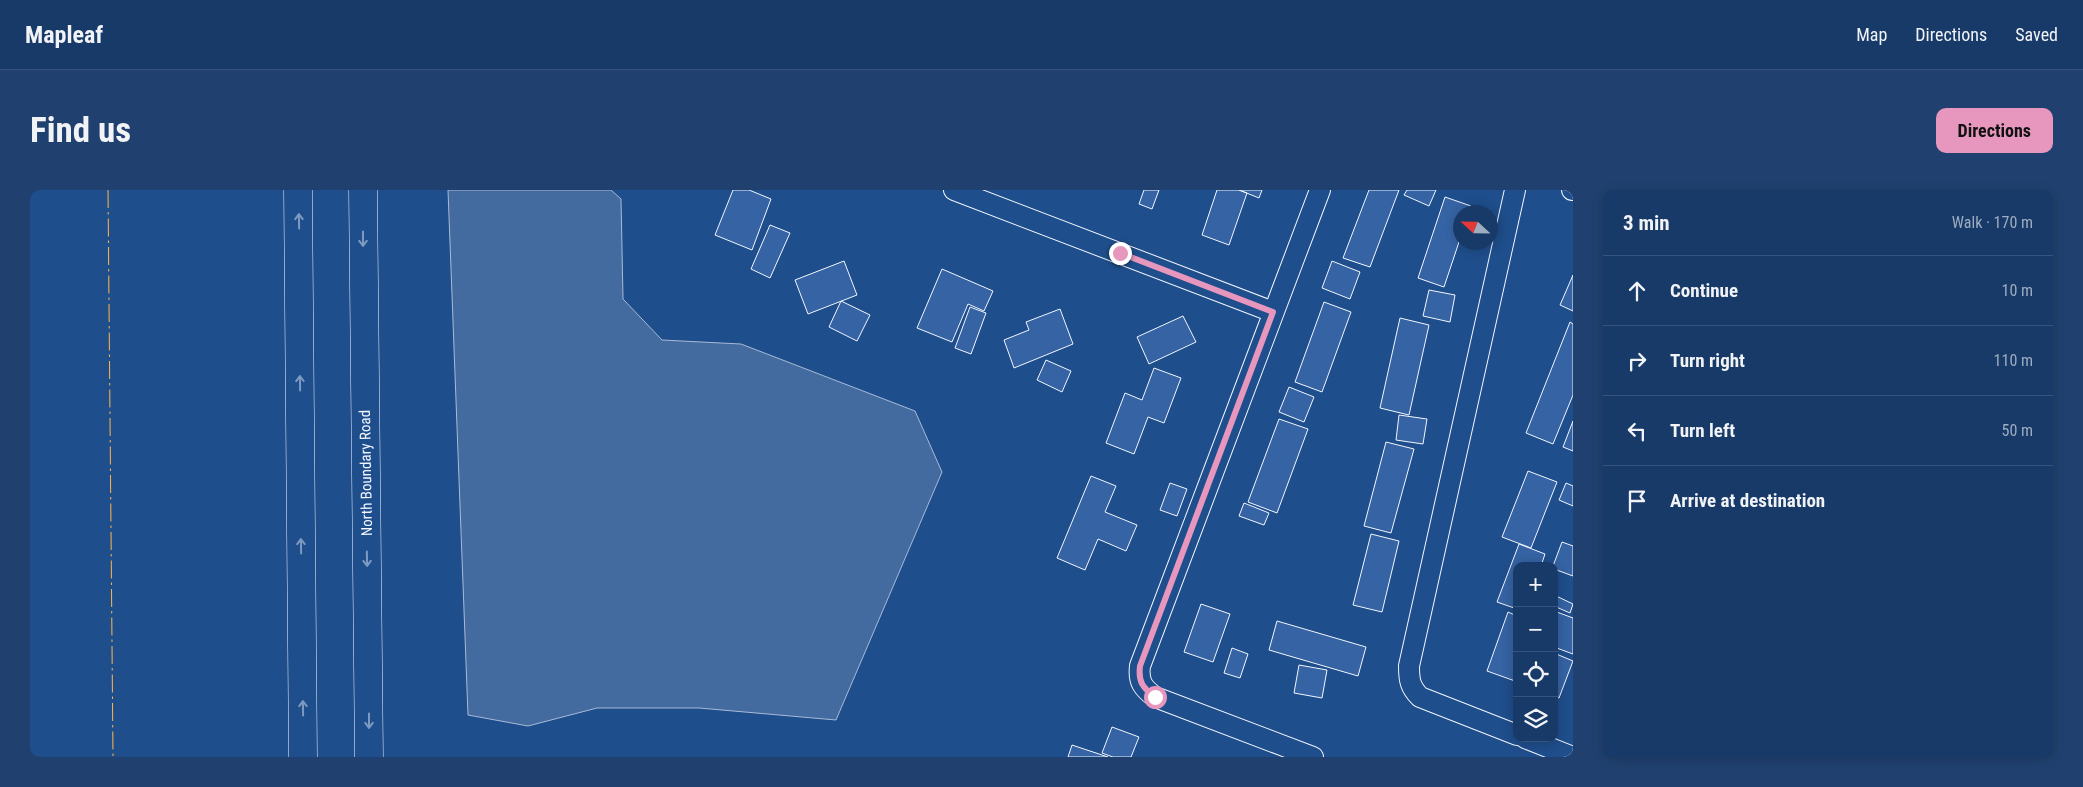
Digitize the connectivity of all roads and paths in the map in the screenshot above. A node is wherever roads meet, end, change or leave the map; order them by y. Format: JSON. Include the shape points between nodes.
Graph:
{"nodes":[{"id":1,"x":298,"y":190,"type":"edge"},
{"id":2,"x":363,"y":190,"type":"edge"},
{"id":3,"x":954,"y":190,"type":"edge"},
{"id":4,"x":1320,"y":190,"type":"edge"},
{"id":5,"x":1515,"y":190,"type":"edge"},
{"id":6,"x":1273,"y":312,"type":"junction"},
{"id":7,"x":1513,"y":733,"type":"edge"},
{"id":8,"x":1535,"y":742,"type":"edge"},
{"id":9,"x":1301,"y":755,"type":"edge"},
{"id":10,"x":303,"y":757,"type":"edge"},
{"id":11,"x":369,"y":757,"type":"edge"},
{"id":12,"x":1573,"y":757,"type":"edge"}],
"edges":[{"from":10,"to":1,"type":"main road","one_way":true},
{"from":2,"to":11,"type":"main road","name":"North Boundary Road","one_way":true},
{"from":3,"to":6,"type":"street"},
{"from":4,"to":6,"type":"street"},
{"from":5,"to":7,"type":"street","via":[[1409,666],[1409,681],[1420,697]]},
{"from":6,"to":9,"type":"street","via":[[1140,666],[1139,677],[1142,685],[1155,697]]},
{"from":8,"to":12,"type":"street"}]}
